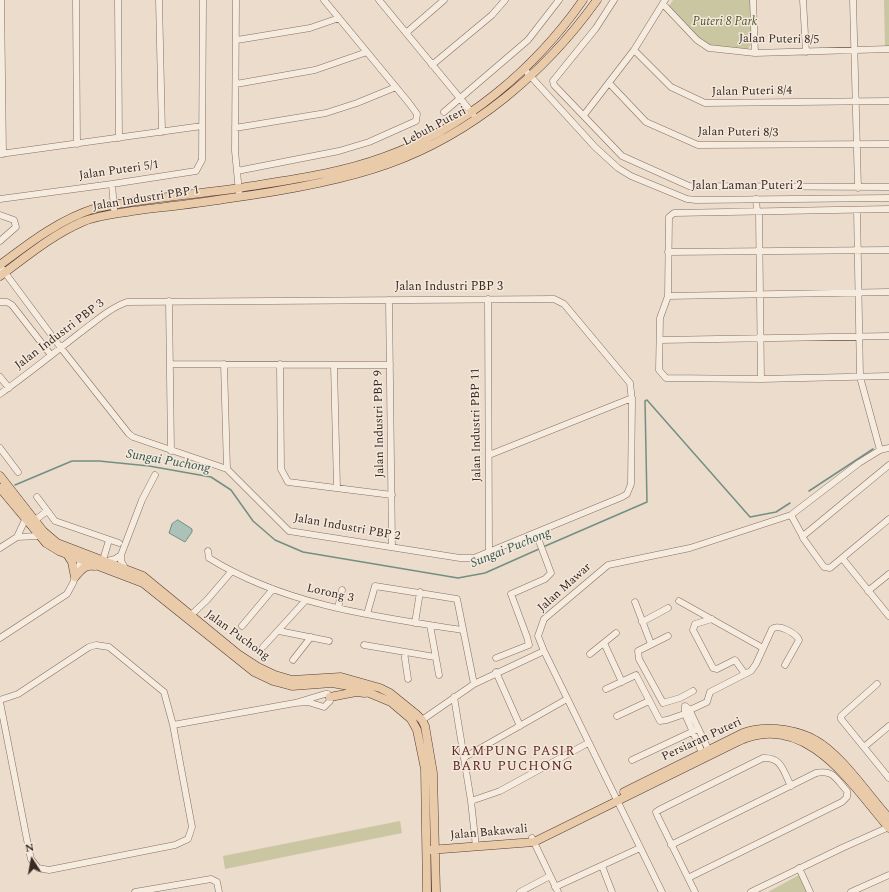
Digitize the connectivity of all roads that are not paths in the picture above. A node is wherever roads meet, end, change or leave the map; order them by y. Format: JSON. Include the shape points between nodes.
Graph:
{"nodes":[{"id":1,"x":2,"y":0,"type":"edge"},
{"id":2,"x":76,"y":0,"type":"edge"},
{"id":3,"x":118,"y":0,"type":"edge"},
{"id":4,"x":159,"y":0,"type":"edge"},
{"id":5,"x":204,"y":0,"type":"edge"},
{"id":6,"x":236,"y":0,"type":"edge"},
{"id":7,"x":324,"y":0,"type":"edge"},
{"id":8,"x":379,"y":0,"type":"edge"},
{"id":9,"x":505,"y":0,"type":"edge"},
{"id":10,"x":559,"y":0,"type":"edge"},
{"id":11,"x":583,"y":0,"type":"edge"},
{"id":12,"x":597,"y":0,"type":"edge"},
{"id":13,"x":614,"y":0,"type":"edge"},
{"id":14,"x":752,"y":0,"type":"edge"},
{"id":15,"x":803,"y":0,"type":"edge"},
{"id":16,"x":853,"y":0,"type":"edge"},
{"id":17,"x":440,"y":1,"type":"edge"},
{"id":18,"x":664,"y":2,"type":"edge"},
{"id":19,"x":339,"y":18,"type":"junction"},
{"id":20,"x":406,"y":33,"type":"junction"},
{"id":21,"x":237,"y":40,"type":"junction"},
{"id":22,"x":889,"y":49,"type":"edge"},
{"id":23,"x":634,"y":50,"type":"junction"},
{"id":24,"x":854,"y":50,"type":"junction"},
{"id":25,"x":367,"y":52,"type":"junction"},
{"id":26,"x":806,"y":52,"type":"junction"},
{"id":27,"x":755,"y":53,"type":"junction"},
{"id":28,"x":432,"y":65,"type":"junction"},
{"id":29,"x":524,"y":69,"type":"junction"},
{"id":30,"x":530,"y":77,"type":"junction"},
{"id":31,"x":609,"y":83,"type":"junction"},
{"id":32,"x":236,"y":84,"type":"junction"},
{"id":33,"x":396,"y":87,"type":"junction"},
{"id":34,"x":461,"y":100,"type":"junction"},
{"id":35,"x":855,"y":101,"type":"junction"},
{"id":36,"x":889,"y":101,"type":"edge"},
{"id":37,"x":471,"y":111,"type":"junction"},
{"id":38,"x":444,"y":112,"type":"dead end"},
{"id":39,"x":584,"y":115,"type":"junction"},
{"id":40,"x":477,"y":118,"type":"junction"},
{"id":41,"x":202,"y":126,"type":"junction"},
{"id":42,"x":236,"y":128,"type":"junction"},
{"id":43,"x":162,"y":132,"type":"junction"},
{"id":44,"x":119,"y":138,"type":"junction"},
{"id":45,"x":77,"y":144,"type":"junction"},
{"id":46,"x":889,"y":144,"type":"edge"},
{"id":47,"x":856,"y":146,"type":"junction"},
{"id":48,"x":1,"y":154,"type":"edge"},
{"id":49,"x":238,"y":180,"type":"junction"},
{"id":50,"x":112,"y":184,"type":"junction"},
{"id":51,"x":888,"y":187,"type":"dead end"},
{"id":52,"x":858,"y":188,"type":"junction"},
{"id":53,"x":240,"y":197,"type":"junction"},
{"id":54,"x":889,"y":198,"type":"edge"},
{"id":55,"x":0,"y":199,"type":"edge"},
{"id":56,"x":759,"y":199,"type":"junction"},
{"id":57,"x":114,"y":204,"type":"junction"},
{"id":58,"x":889,"y":209,"type":"edge"},
{"id":59,"x":857,"y":210,"type":"junction"},
{"id":60,"x":759,"y":212,"type":"junction"},
{"id":61,"x":114,"y":214,"type":"junction"},
{"id":62,"x":0,"y":215,"type":"edge"},
{"id":63,"x":0,"y":241,"type":"edge"},
{"id":64,"x":858,"y":250,"type":"junction"},
{"id":65,"x":889,"y":250,"type":"edge"},
{"id":66,"x":759,"y":251,"type":"junction"},
{"id":67,"x":668,"y":252,"type":"junction"},
{"id":68,"x":1,"y":270,"type":"edge"},
{"id":69,"x":859,"y":292,"type":"junction"},
{"id":70,"x":889,"y":292,"type":"edge"},
{"id":71,"x":760,"y":294,"type":"junction"},
{"id":72,"x":668,"y":296,"type":"junction"},
{"id":73,"x":488,"y":299,"type":"junction"},
{"id":74,"x":389,"y":300,"type":"junction"},
{"id":75,"x":169,"y":301,"type":"junction"},
{"id":76,"x":0,"y":302,"type":"edge"},
{"id":77,"x":889,"y":336,"type":"edge"},
{"id":78,"x":859,"y":337,"type":"junction"},
{"id":79,"x":760,"y":338,"type":"junction"},
{"id":80,"x":660,"y":340,"type":"junction"},
{"id":81,"x":61,"y":348,"type":"junction"},
{"id":82,"x":51,"y":355,"type":"junction"},
{"id":83,"x":170,"y":364,"type":"junction"},
{"id":84,"x":224,"y":364,"type":"junction"},
{"id":85,"x":280,"y":364,"type":"junction"},
{"id":86,"x":334,"y":365,"type":"junction"},
{"id":87,"x":390,"y":365,"type":"junction"},
{"id":88,"x":889,"y":376,"type":"edge"},
{"id":89,"x":0,"y":377,"type":"edge"},
{"id":90,"x":860,"y":377,"type":"junction"},
{"id":91,"x":761,"y":379,"type":"junction"},
{"id":92,"x":8,"y":388,"type":"junction"},
{"id":93,"x":0,"y":394,"type":"edge"},
{"id":94,"x":632,"y":398,"type":"junction"},
{"id":95,"x":0,"y":448,"type":"edge"},
{"id":96,"x":889,"y":448,"type":"edge"},
{"id":97,"x":880,"y":450,"type":"junction"},
{"id":98,"x":171,"y":451,"type":"junction"},
{"id":99,"x":489,"y":455,"type":"junction"},
{"id":100,"x":889,"y":465,"type":"edge"},
{"id":101,"x":227,"y":469,"type":"junction"},
{"id":102,"x":18,"y":472,"type":"dead end"},
{"id":103,"x":155,"y":475,"type":"dead end"},
{"id":104,"x":0,"y":476,"type":"edge"},
{"id":105,"x":2,"y":486,"type":"edge"},
{"id":106,"x":337,"y":488,"type":"junction"},
{"id":107,"x":392,"y":495,"type":"junction"},
{"id":108,"x":12,"y":497,"type":"junction"},
{"id":109,"x":37,"y":497,"type":"dead end"},
{"id":110,"x":47,"y":511,"type":"junction"},
{"id":111,"x":791,"y":515,"type":"junction"},
{"id":112,"x":889,"y":519,"type":"edge"},
{"id":113,"x":25,"y":520,"type":"junction"},
{"id":114,"x":34,"y":521,"type":"junction"},
{"id":115,"x":536,"y":532,"type":"junction"},
{"id":116,"x":39,"y":536,"type":"junction"},
{"id":117,"x":804,"y":536,"type":"junction"},
{"id":118,"x":17,"y":537,"type":"junction"},
{"id":119,"x":109,"y":540,"type":"junction"},
{"id":120,"x":119,"y":543,"type":"dead end"},
{"id":121,"x":392,"y":547,"type":"junction"},
{"id":122,"x":0,"y":548,"type":"edge"},
{"id":123,"x":208,"y":551,"type":"dead end"},
{"id":124,"x":490,"y":551,"type":"junction"},
{"id":125,"x":67,"y":554,"type":"junction"},
{"id":126,"x":121,"y":555,"type":"junction"},
{"id":127,"x":82,"y":556,"type":"junction"},
{"id":128,"x":842,"y":558,"type":"junction"},
{"id":129,"x":105,"y":563,"type":"junction"},
{"id":130,"x":125,"y":568,"type":"junction"},
{"id":131,"x":231,"y":572,"type":"junction"},
{"id":132,"x":889,"y":574,"type":"edge"},
{"id":133,"x":75,"y":577,"type":"junction"},
{"id":134,"x":273,"y":588,"type":"junction"},
{"id":135,"x":342,"y":590,"type":"dead end"},
{"id":136,"x":868,"y":591,"type":"junction"},
{"id":137,"x":420,"y":592,"type":"junction"},
{"id":138,"x":305,"y":601,"type":"junction"},
{"id":139,"x":679,"y":601,"type":"dead end"},
{"id":140,"x":635,"y":602,"type":"dead end"},
{"id":141,"x":338,"y":608,"type":"junction"},
{"id":142,"x":668,"y":608,"type":"dead end"},
{"id":143,"x":367,"y":614,"type":"junction"},
{"id":144,"x":190,"y":616,"type":"junction"},
{"id":145,"x":889,"y":616,"type":"edge"},
{"id":146,"x":712,"y":619,"type":"junction"},
{"id":147,"x":642,"y":622,"type":"junction"},
{"id":148,"x":415,"y":623,"type":"junction"},
{"id":149,"x":430,"y":625,"type":"junction"},
{"id":150,"x":242,"y":626,"type":"dead end"},
{"id":151,"x":462,"y":630,"type":"junction"},
{"id":152,"x":279,"y":631,"type":"junction"},
{"id":153,"x":616,"y":633,"type":"dead end"},
{"id":154,"x":668,"y":636,"type":"dead end"},
{"id":155,"x":311,"y":637,"type":"junction"},
{"id":156,"x":0,"y":638,"type":"edge"},
{"id":157,"x":329,"y":641,"type":"dead end"},
{"id":158,"x":604,"y":643,"type":"junction"},
{"id":159,"x":651,"y":644,"type":"junction"},
{"id":160,"x":364,"y":645,"type":"dead end"},
{"id":161,"x":263,"y":647,"type":"dead end"},
{"id":162,"x":763,"y":648,"type":"junction"},
{"id":163,"x":544,"y":651,"type":"junction"},
{"id":164,"x":404,"y":652,"type":"junction"},
{"id":165,"x":590,"y":654,"type":"dead end"},
{"id":166,"x":435,"y":657,"type":"junction"},
{"id":167,"x":496,"y":658,"type":"dead end"},
{"id":168,"x":293,"y":660,"type":"dead end"},
{"id":169,"x":785,"y":666,"type":"dead end"},
{"id":170,"x":496,"y":672,"type":"junction"},
{"id":171,"x":745,"y":674,"type":"junction"},
{"id":172,"x":439,"y":675,"type":"dead end"},
{"id":173,"x":408,"y":679,"type":"dead end"},
{"id":174,"x":622,"y":682,"type":"junction"},
{"id":175,"x":474,"y":684,"type":"junction"},
{"id":176,"x":877,"y":684,"type":"dead end"},
{"id":177,"x":606,"y":689,"type":"dead end"},
{"id":178,"x":693,"y":691,"type":"dead end"},
{"id":179,"x":382,"y":696,"type":"junction"},
{"id":180,"x":330,"y":697,"type":"junction"},
{"id":181,"x":454,"y":697,"type":"junction"},
{"id":182,"x":680,"y":698,"type":"junction"},
{"id":183,"x":567,"y":699,"type":"junction"},
{"id":184,"x":0,"y":701,"type":"edge"},
{"id":185,"x":649,"y":701,"type":"junction"},
{"id":186,"x":295,"y":703,"type":"junction"},
{"id":187,"x":687,"y":710,"type":"junction"},
{"id":188,"x":617,"y":716,"type":"dead end"},
{"id":189,"x":422,"y":720,"type":"junction"},
{"id":190,"x":173,"y":726,"type":"junction"},
{"id":191,"x":520,"y":726,"type":"junction"},
{"id":192,"x":889,"y":726,"type":"edge"},
{"id":193,"x":695,"y":730,"type":"junction"},
{"id":194,"x":588,"y":743,"type":"junction"},
{"id":195,"x":864,"y":748,"type":"junction"},
{"id":196,"x":706,"y":754,"type":"junction"},
{"id":197,"x":465,"y":757,"type":"junction"},
{"id":198,"x":632,"y":760,"type":"dead end"},
{"id":199,"x":889,"y":778,"type":"edge"},
{"id":200,"x":791,"y":786,"type":"junction"},
{"id":201,"x":616,"y":799,"type":"junction"},
{"id":202,"x":471,"y":801,"type":"junction"},
{"id":203,"x":889,"y":818,"type":"edge"},
{"id":204,"x":434,"y":827,"type":"junction"},
{"id":205,"x":889,"y":828,"type":"edge"},
{"id":206,"x":533,"y":840,"type":"junction"},
{"id":207,"x":671,"y":845,"type":"junction"},
{"id":208,"x":476,"y":846,"type":"junction"},
{"id":209,"x":449,"y":847,"type":"junction"},
{"id":210,"x":640,"y":848,"type":"junction"},
{"id":211,"x":430,"y":849,"type":"junction"},
{"id":212,"x":434,"y":866,"type":"junction"},
{"id":213,"x":602,"y":866,"type":"junction"},
{"id":214,"x":799,"y":868,"type":"junction"},
{"id":215,"x":889,"y":875,"type":"edge"},
{"id":216,"x":550,"y":876,"type":"junction"},
{"id":217,"x":688,"y":878,"type":"junction"},
{"id":218,"x":557,"y":889,"type":"edge"},
{"id":219,"x":145,"y":891,"type":"edge"},
{"id":220,"x":755,"y":891,"type":"edge"},
{"id":221,"x":135,"y":892,"type":"edge"},
{"id":222,"x":219,"y":892,"type":"edge"},
{"id":223,"x":427,"y":892,"type":"edge"},
{"id":224,"x":436,"y":892,"type":"edge"},
{"id":225,"x":520,"y":892,"type":"edge"},
{"id":226,"x":612,"y":892,"type":"edge"},
{"id":227,"x":662,"y":892,"type":"edge"},
{"id":228,"x":695,"y":892,"type":"edge"},
{"id":229,"x":810,"y":892,"type":"edge"},
{"id":230,"x":851,"y":892,"type":"edge"}],
"edges":[{"from":1,"to":48,"type":"street"},
{"from":2,"to":45,"type":"street"},
{"from":3,"to":44,"type":"street"},
{"from":4,"to":43,"type":"street"},
{"from":5,"to":41,"type":"street"},
{"from":6,"to":21,"type":"street"},
{"from":7,"to":19,"type":"street"},
{"from":8,"to":20,"type":"street"},
{"from":9,"to":28,"type":"street","via":[[492,15]]},
{"from":10,"to":34,"type":"street","via":[[528,40]]},
{"from":11,"to":29,"type":"main road","name":"Lebuh Puteri","via":[[560,30]]},
{"from":12,"to":30,"type":"main road","name":"Lebuh Puteri","via":[[563,44]]},
{"from":13,"to":39,"type":"street","via":[[596,28],[553,81]]},
{"from":14,"to":27,"type":"street"},
{"from":15,"to":26,"type":"street"},
{"from":16,"to":24,"type":"street"},
{"from":17,"to":20,"type":"street"},
{"from":18,"to":23,"type":"street"},
{"from":18,"to":27,"type":"street","name":"Jalan Puteri 8/5","via":[[697,40],[709,48]]},
{"from":19,"to":21,"type":"street","via":[[310,28]]},
{"from":19,"to":25,"type":"street"},
{"from":20,"to":28,"type":"street"},
{"from":21,"to":32,"type":"street"},
{"from":22,"to":24,"type":"street","name":"Jalan Puteri 8/5"},
{"from":23,"to":31,"type":"street"},
{"from":23,"to":35,"type":"street","name":"Jalan Puteri 8/4","via":[[670,87],[705,103]]},
{"from":24,"to":26,"type":"street","name":"Jalan Puteri 8/5"},
{"from":24,"to":35,"type":"street"},
{"from":25,"to":32,"type":"street","via":[[315,70]]},
{"from":25,"to":33,"type":"street"},
{"from":26,"to":27,"type":"street","name":"Jalan Puteri 8/5"},
{"from":28,"to":34,"type":"street"},
{"from":29,"to":30,"type":"street","name":"Jalan Laman Puteri 2"},
{"from":29,"to":37,"type":"main road","name":"Lebuh Puteri"},
{"from":30,"to":40,"type":"main road","name":"Lebuh Puteri"},
{"from":30,"to":56,"type":"street","name":"Jalan Laman Puteri 2","via":[[595,147],[631,176],[687,199]]},
{"from":31,"to":39,"type":"street"},
{"from":31,"to":47,"type":"street","name":"Jalan Puteri 8/3","via":[[646,122],[698,145]]},
{"from":32,"to":42,"type":"street"},
{"from":33,"to":42,"type":"street","via":[[326,113]]},
{"from":33,"to":49,"type":"street","via":[[417,114],[416,120],[369,142]]},
{"from":34,"to":37,"type":"street"},
{"from":34,"to":38,"type":"street"},
{"from":35,"to":36,"type":"street","name":"Jalan Puteri 8/4"},
{"from":35,"to":47,"type":"street"},
{"from":37,"to":40,"type":"street"},
{"from":37,"to":49,"type":"main road","name":"Lebuh Puteri","via":[[426,139],[383,158],[335,171]]},
{"from":39,"to":52,"type":"street","via":[[622,156],[693,187]]},
{"from":40,"to":53,"type":"main road","name":"Lebuh Puteri","via":[[426,148],[388,164],[349,176]]},
{"from":41,"to":43,"type":"street"},
{"from":41,"to":50,"type":"street","name":"Jalan Puteri 5/1","via":[[202,160],[196,171]]},
{"from":42,"to":49,"type":"street"},
{"from":43,"to":44,"type":"street"},
{"from":44,"to":45,"type":"street"},
{"from":45,"to":48,"type":"street"},
{"from":46,"to":47,"type":"street","name":"Jalan Puteri 8/3"},
{"from":47,"to":52,"type":"street"},
{"from":49,"to":53,"type":"street"},
{"from":49,"to":57,"type":"main road","name":"Jalan Industri PBP 1"},
{"from":50,"to":55,"type":"street","name":"Jalan Puteri 5/1"},
{"from":50,"to":57,"type":"street"},
{"from":51,"to":52,"type":"street"},
{"from":53,"to":61,"type":"main road","name":"Jalan Industri PBP 1"},
{"from":54,"to":56,"type":"street","name":"Jalan Laman Puteri 2"},
{"from":56,"to":60,"type":"street"},
{"from":57,"to":61,"type":"street"},
{"from":57,"to":68,"type":"main road","name":"Jalan Industri PBP 1","via":[[84,212],[63,222],[36,239]]},
{"from":58,"to":59,"type":"street"},
{"from":59,"to":60,"type":"street"},
{"from":59,"to":64,"type":"street"},
{"from":60,"to":66,"type":"street"},
{"from":60,"to":67,"type":"street","via":[[672,213],[669,217]]},
{"from":61,"to":68,"type":"main road","name":"Jalan Industri PBP 1","via":[[67,229]]},
{"from":62,"to":63,"type":"street","via":[[14,220],[16,227]]},
{"from":64,"to":65,"type":"street"},
{"from":64,"to":66,"type":"street"},
{"from":64,"to":69,"type":"street"},
{"from":66,"to":67,"type":"street"},
{"from":66,"to":71,"type":"street"},
{"from":67,"to":72,"type":"street"},
{"from":68,"to":81,"type":"street","name":"Jalan Industri PBP 2"},
{"from":69,"to":70,"type":"street"},
{"from":69,"to":71,"type":"street"},
{"from":69,"to":78,"type":"street"},
{"from":71,"to":72,"type":"street"},
{"from":71,"to":79,"type":"street"},
{"from":72,"to":80,"type":"street","via":[[660,318]]},
{"from":73,"to":74,"type":"street","name":"Jalan Industri PBP 3"},
{"from":73,"to":94,"type":"street","name":"Jalan Industri PBP 3","via":[[559,301],[564,304],[626,376],[630,383]]},
{"from":73,"to":99,"type":"street","name":"Jalan Industri PBP 11"},
{"from":74,"to":75,"type":"street","name":"Jalan Industri PBP 3"},
{"from":74,"to":87,"type":"street","name":"Jalan Industri PBP 9"},
{"from":75,"to":81,"type":"street","name":"Jalan Industri PBP 3","via":[[132,301],[116,306]]},
{"from":75,"to":83,"type":"street"},
{"from":76,"to":82,"type":"street","via":[[12,305]]},
{"from":77,"to":78,"type":"street"},
{"from":78,"to":79,"type":"street"},
{"from":78,"to":90,"type":"street"},
{"from":79,"to":80,"type":"street"},
{"from":79,"to":91,"type":"street"},
{"from":80,"to":91,"type":"street","via":[[659,370],[666,378]]},
{"from":81,"to":82,"type":"street","name":"Jalan Industri PBP 3"},
{"from":81,"to":98,"type":"street","name":"Jalan Industri PBP 2","via":[[128,434]]},
{"from":82,"to":92,"type":"street","name":"Jalan Industri PBP 3"},
{"from":83,"to":84,"type":"street"},
{"from":83,"to":98,"type":"street"},
{"from":84,"to":85,"type":"street"},
{"from":84,"to":101,"type":"street"},
{"from":85,"to":86,"type":"street"},
{"from":85,"to":106,"type":"street","via":[[282,468],[288,482]]},
{"from":86,"to":87,"type":"street"},
{"from":86,"to":106,"type":"street"},
{"from":87,"to":107,"type":"street","name":"Jalan Industri PBP 9"},
{"from":88,"to":90,"type":"street"},
{"from":89,"to":92,"type":"street"},
{"from":90,"to":91,"type":"street"},
{"from":90,"to":97,"type":"street"},
{"from":92,"to":93,"type":"street","name":"Jalan Industri PBP 3"},
{"from":94,"to":99,"type":"street"},
{"from":94,"to":115,"type":"street","name":"Jalan Industri PBP 3","via":[[631,484],[627,494]]},
{"from":95,"to":102,"type":"street"},
{"from":96,"to":97,"type":"street","name":"Jalan Mawar"},
{"from":97,"to":111,"type":"street","name":"Jalan Mawar"},
{"from":98,"to":101,"type":"street","name":"Jalan Industri PBP 2"},
{"from":99,"to":124,"type":"street","name":"Jalan Industri PBP 11"},
{"from":100,"to":117,"type":"street"},
{"from":101,"to":121,"type":"street","name":"Jalan Industri PBP 2","via":[[290,531]]},
{"from":103,"to":126,"type":"street","via":[[142,500]]},
{"from":104,"to":105,"type":"main road","name":"Jalan Puchong"},
{"from":105,"to":108,"type":"main road","name":"Jalan Puchong"},
{"from":106,"to":107,"type":"street"},
{"from":107,"to":121,"type":"street","name":"Jalan Industri PBP 9"},
{"from":108,"to":113,"type":"main road","name":"Jalan Puchong"},
{"from":108,"to":114,"type":"main road","name":"Jalan Puchong"},
{"from":109,"to":110,"type":"street"},
{"from":110,"to":114,"type":"street"},
{"from":110,"to":119,"type":"street","via":[[60,524]]},
{"from":111,"to":117,"type":"street"},
{"from":111,"to":163,"type":"street","name":"Jalan Mawar","via":[[690,548],[608,565],[544,619],[538,636]]},
{"from":112,"to":128,"type":"street"},
{"from":113,"to":116,"type":"main road","name":"Jalan Puchong"},
{"from":113,"to":118,"type":"street"},
{"from":114,"to":127,"type":"main road","name":"Jalan Puchong","via":[[57,543]]},
{"from":115,"to":124,"type":"street","name":"Jalan Industri PBP 3"},
{"from":115,"to":167,"type":"street","via":[[551,573],[545,579],[511,594],[529,645]]},
{"from":116,"to":118,"type":"street"},
{"from":116,"to":125,"type":"main road","name":"Jalan Puchong"},
{"from":117,"to":128,"type":"street","via":[[824,567],[830,568]]},
{"from":118,"to":122,"type":"street"},
{"from":119,"to":120,"type":"street"},
{"from":119,"to":129,"type":"street"},
{"from":121,"to":124,"type":"street","name":"Jalan Industri PBP 2","via":[[460,558],[474,558]]},
{"from":123,"to":131,"type":"street","name":"Lorong 3","via":[[209,558]]},
{"from":125,"to":127,"type":"main road","name":"Jalan Puchong"},
{"from":125,"to":133,"type":"main road","via":[[72,562]]},
{"from":126,"to":129,"type":"street"},
{"from":126,"to":130,"type":"street"},
{"from":127,"to":129,"type":"main road","name":"Jalan Puchong"},
{"from":127,"to":133,"type":"street"},
{"from":128,"to":136,"type":"street"},
{"from":129,"to":130,"type":"main road","name":"Jalan Puchong"},
{"from":129,"to":133,"type":"main road","via":[[86,566]]},
{"from":129,"to":179,"type":"main road","name":"Jalan Puchong","via":[[143,583],[245,666],[264,677],[292,686],[344,684]]},
{"from":130,"to":144,"type":"main road","name":"Jalan Puchong","via":[[142,576]]},
{"from":131,"to":134,"type":"street","name":"Lorong 3"},
{"from":131,"to":144,"type":"street"},
{"from":132,"to":136,"type":"street"},
{"from":133,"to":156,"type":"street","via":[[67,594]]},
{"from":134,"to":138,"type":"street","name":"Lorong 3"},
{"from":134,"to":150,"type":"street"},
{"from":135,"to":141,"type":"street"},
{"from":136,"to":145,"type":"street"},
{"from":137,"to":143,"type":"street","via":[[375,586]]},
{"from":137,"to":148,"type":"street"},
{"from":137,"to":151,"type":"street","via":[[457,599]]},
{"from":138,"to":141,"type":"street","name":"Lorong 3"},
{"from":138,"to":152,"type":"street"},
{"from":139,"to":146,"type":"street"},
{"from":140,"to":147,"type":"street"},
{"from":141,"to":143,"type":"street","name":"Lorong 3"},
{"from":142,"to":147,"type":"street"},
{"from":143,"to":148,"type":"street","name":"Lorong 3"},
{"from":144,"to":189,"type":"main road","name":"Jalan Puchong","via":[[247,661],[268,672],[292,680],[330,677],[352,679],[390,694]]},
{"from":146,"to":162,"type":"street"},
{"from":146,"to":171,"type":"street","via":[[695,624],[693,630],[713,668],[717,669],[735,660]]},
{"from":147,"to":159,"type":"street"},
{"from":148,"to":149,"type":"street","name":"Lorong 3"},
{"from":149,"to":151,"type":"street","name":"Lorong 3"},
{"from":149,"to":166,"type":"street"},
{"from":151,"to":175,"type":"street"},
{"from":152,"to":155,"type":"street"},
{"from":152,"to":161,"type":"street"},
{"from":153,"to":158,"type":"street"},
{"from":154,"to":159,"type":"street"},
{"from":155,"to":157,"type":"street"},
{"from":155,"to":168,"type":"street"},
{"from":158,"to":165,"type":"street"},
{"from":158,"to":174,"type":"street"},
{"from":159,"to":182,"type":"street","via":[[638,651],[639,659],[663,703]]},
{"from":160,"to":164,"type":"street"},
{"from":162,"to":169,"type":"street","via":[[776,626],[797,636],[799,640]]},
{"from":162,"to":171,"type":"street","via":[[756,664]]},
{"from":163,"to":170,"type":"street"},
{"from":163,"to":183,"type":"street","name":"Jalan Mawar"},
{"from":164,"to":166,"type":"street"},
{"from":164,"to":173,"type":"street"},
{"from":166,"to":172,"type":"street"},
{"from":170,"to":175,"type":"street"},
{"from":170,"to":191,"type":"street"},
{"from":171,"to":187,"type":"street","via":[[710,692],[708,702]]},
{"from":174,"to":177,"type":"street"},
{"from":174,"to":185,"type":"street","via":[[636,675]]},
{"from":175,"to":181,"type":"street"},
{"from":176,"to":195,"type":"street","via":[[841,716],[842,722]]},
{"from":178,"to":182,"type":"street"},
{"from":179,"to":180,"type":"main road","via":[[356,692]]},
{"from":179,"to":211,"type":"main road","name":"Jalan Puchong","via":[[401,708],[418,730],[425,769]]},
{"from":180,"to":186,"type":"street","via":[[325,694]]},
{"from":180,"to":186,"type":"street","via":[[330,701],[324,707],[308,702]]},
{"from":181,"to":189,"type":"street"},
{"from":181,"to":197,"type":"street"},
{"from":182,"to":187,"type":"street"},
{"from":183,"to":191,"type":"street"},
{"from":183,"to":194,"type":"street","name":"Jalan Mawar"},
{"from":184,"to":190,"type":"street","via":[[18,694],[89,647],[104,645],[164,692]]},
{"from":184,"to":190,"type":"street","via":[[29,850],[34,864],[45,870],[175,845],[188,839],[192,827]]},
{"from":185,"to":187,"type":"street","via":[[659,720],[665,721]]},
{"from":185,"to":188,"type":"street"},
{"from":186,"to":190,"type":"street"},
{"from":187,"to":193,"type":"street"},
{"from":189,"to":204,"type":"main road","name":"Jalan Puchong","via":[[433,773]]},
{"from":191,"to":197,"type":"street"},
{"from":192,"to":195,"type":"street"},
{"from":193,"to":196,"type":"street"},
{"from":193,"to":198,"type":"street"},
{"from":194,"to":201,"type":"street","name":"Jalan Mawar"},
{"from":194,"to":202,"type":"street","via":[[500,791]]},
{"from":195,"to":199,"type":"street"},
{"from":196,"to":201,"type":"main road","name":"Persiaran Puteri"},
{"from":196,"to":203,"type":"main road","name":"Persiaran Puteri","via":[[743,733],[758,729],[782,730],[806,736],[834,754]]},
{"from":196,"to":205,"type":"main road","name":"Persiaran Puteri","via":[[759,734],[783,735],[801,741],[831,760]]},
{"from":197,"to":202,"type":"street"},
{"from":200,"to":207,"type":"street"},
{"from":200,"to":207,"type":"street","via":[[778,760],[763,758],[700,788],[656,812]]},
{"from":200,"to":217,"type":"street","via":[[824,771],[831,773],[847,791],[847,797],[842,802]]},
{"from":201,"to":206,"type":"main road","name":"Jalan Bakawali"},
{"from":201,"to":210,"type":"street","name":"Jalan Mawar"},
{"from":202,"to":208,"type":"street"},
{"from":204,"to":209,"type":"main road","via":[[439,838]]},
{"from":204,"to":211,"type":"main road","name":"Jalan Puchong"},
{"from":205,"to":214,"type":"street"},
{"from":206,"to":208,"type":"main road","name":"Jalan Bakawali"},
{"from":206,"to":216,"type":"street"},
{"from":207,"to":217,"type":"street"},
{"from":208,"to":209,"type":"main road","name":"Jalan Bakawali"},
{"from":209,"to":211,"type":"main road","name":"Jalan Bakawali"},
{"from":209,"to":212,"type":"main road"},
{"from":210,"to":213,"type":"street"},
{"from":210,"to":227,"type":"street","name":"Jalan Mawar"},
{"from":211,"to":212,"type":"main road","name":"Jalan Puchong"},
{"from":211,"to":223,"type":"main road","name":"Jalan Puchong"},
{"from":212,"to":224,"type":"main road","name":"Jalan Puchong"},
{"from":213,"to":218,"type":"street"},
{"from":213,"to":226,"type":"street"},
{"from":214,"to":220,"type":"street"},
{"from":214,"to":229,"type":"street"},
{"from":215,"to":230,"type":"street"},
{"from":216,"to":218,"type":"street"},
{"from":216,"to":225,"type":"street"},
{"from":217,"to":228,"type":"street"},
{"from":219,"to":221,"type":"street"},
{"from":219,"to":222,"type":"street","via":[[211,879],[217,882]]}]}
